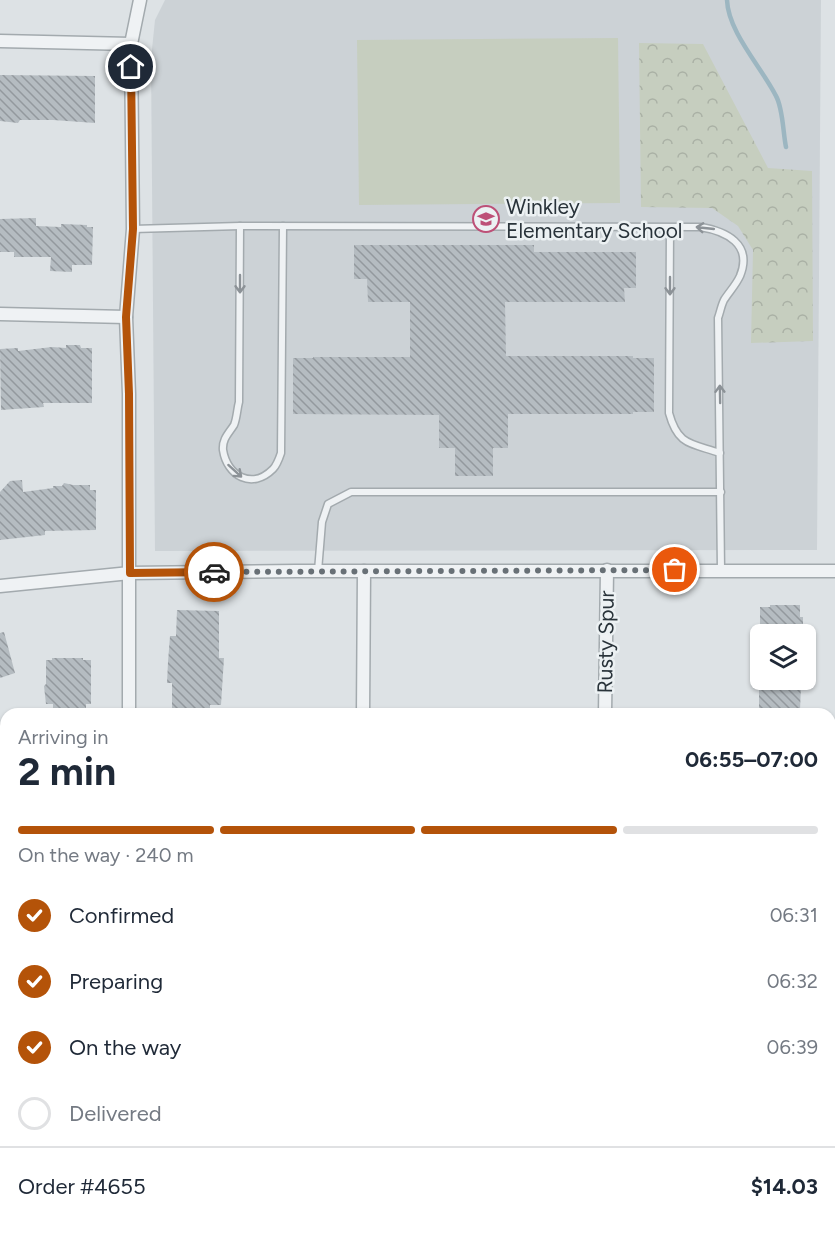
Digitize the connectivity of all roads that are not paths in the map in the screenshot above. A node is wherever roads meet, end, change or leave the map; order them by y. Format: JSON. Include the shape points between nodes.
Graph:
{"nodes":[{"id":1,"x":140,"y":0,"type":"edge"},
{"id":2,"x":0,"y":41,"type":"edge"},
{"id":3,"x":131,"y":44,"type":"junction"},
{"id":4,"x":240,"y":226,"type":"junction"},
{"id":5,"x":283,"y":226,"type":"junction"},
{"id":6,"x":670,"y":228,"type":"junction"},
{"id":7,"x":133,"y":229,"type":"junction"},
{"id":8,"x":0,"y":314,"type":"edge"},
{"id":9,"x":126,"y":317,"type":"junction"},
{"id":10,"x":720,"y":453,"type":"junction"},
{"id":11,"x":721,"y":492,"type":"junction"},
{"id":12,"x":607,"y":570,"type":"junction"},
{"id":13,"x":721,"y":570,"type":"junction"},
{"id":14,"x":318,"y":571,"type":"junction"},
{"id":15,"x":363,"y":571,"type":"junction"},
{"id":16,"x":835,"y":571,"type":"edge"},
{"id":17,"x":130,"y":573,"type":"junction"},
{"id":18,"x":0,"y":586,"type":"edge"},
{"id":19,"x":129,"y":708,"type":"edge"},
{"id":20,"x":363,"y":708,"type":"edge"},
{"id":21,"x":605,"y":708,"type":"edge"}],
"edges":[{"from":1,"to":3,"type":"street"},
{"from":2,"to":3,"type":"street"},
{"from":3,"to":7,"type":"street"},
{"from":4,"to":5,"type":"lane"},
{"from":4,"to":5,"type":"lane","one_way":true,"via":[[239,402],[223,447],[232,472],[254,480],[275,467],[281,453]]},
{"from":4,"to":7,"type":"lane"},
{"from":5,"to":6,"type":"lane"},
{"from":6,"to":10,"type":"lane","one_way":true,"via":[[669,414],[674,431],[684,441]]},
{"from":10,"to":6,"type":"lane","one_way":true,"via":[[718,318],[740,275],[743,259],[731,236],[715,229]]},
{"from":7,"to":9,"type":"street"},
{"from":8,"to":9,"type":"street"},
{"from":9,"to":17,"type":"street"},
{"from":10,"to":11,"type":"lane"},
{"from":11,"to":13,"type":"lane"},
{"from":11,"to":14,"type":"lane","via":[[351,492],[328,504],[321,522]]},
{"from":12,"to":13,"type":"street"},
{"from":12,"to":15,"type":"street"},
{"from":12,"to":21,"type":"street","name":"Rusty Spur"},
{"from":13,"to":16,"type":"street"},
{"from":14,"to":15,"type":"street"},
{"from":14,"to":17,"type":"street"},
{"from":15,"to":20,"type":"street"},
{"from":17,"to":18,"type":"street"},
{"from":17,"to":19,"type":"street"}]}
